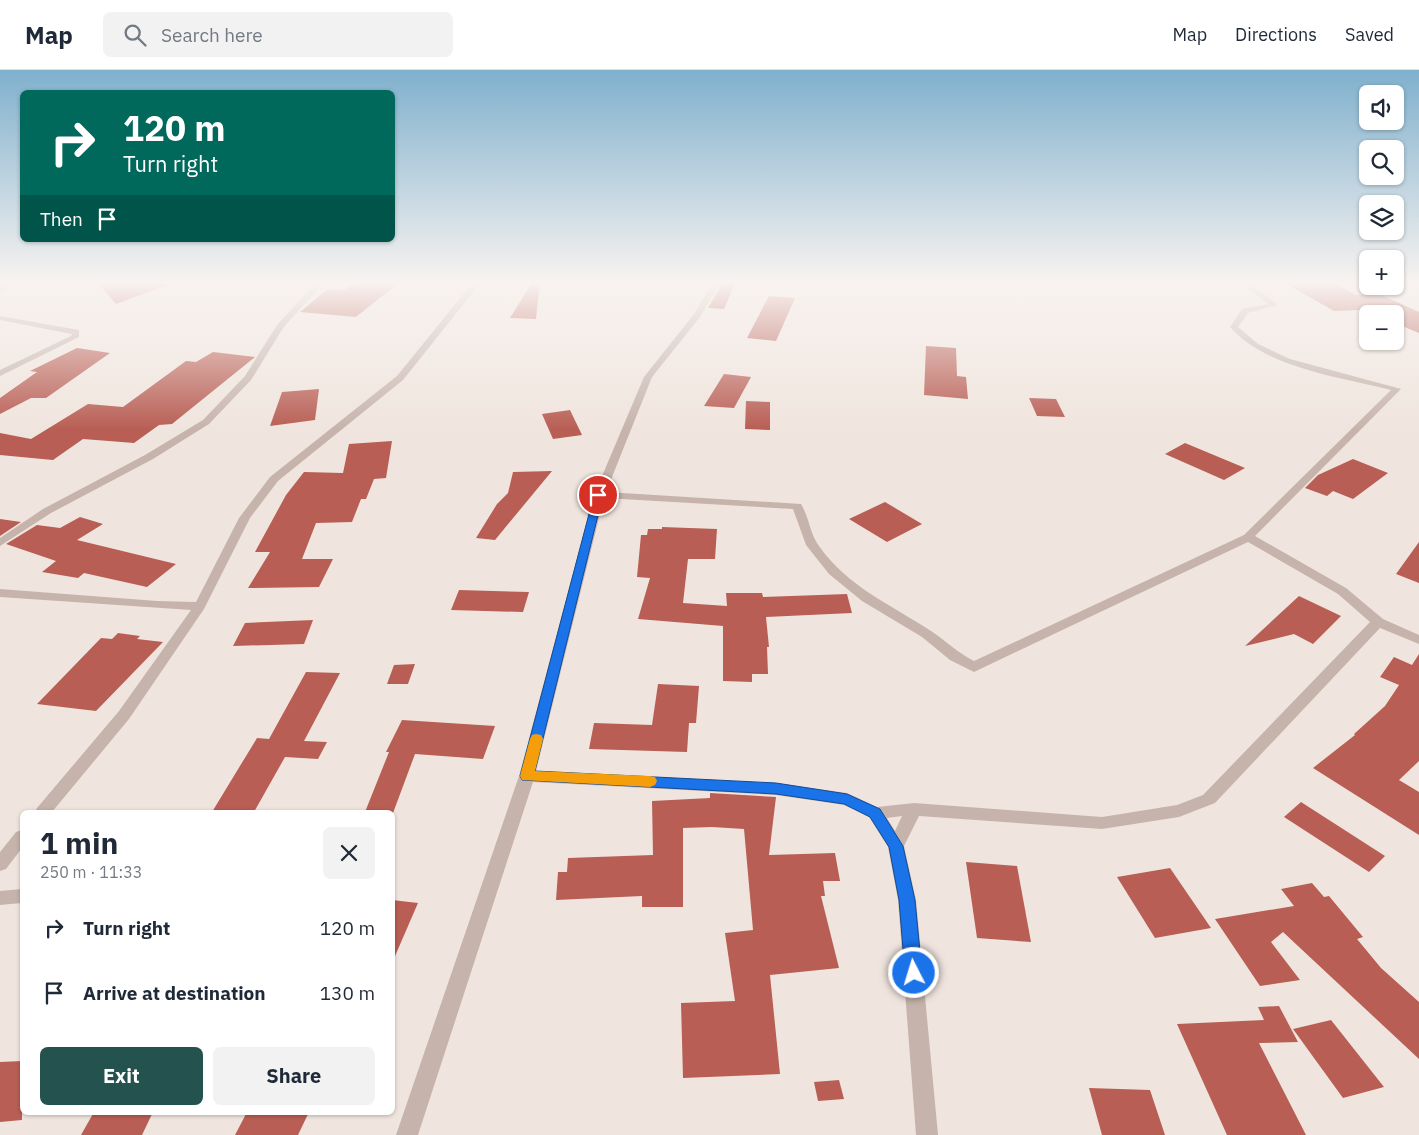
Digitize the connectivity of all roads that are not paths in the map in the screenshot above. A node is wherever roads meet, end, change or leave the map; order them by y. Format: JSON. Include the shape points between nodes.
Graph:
{"nodes":[{"id":1,"x":69,"y":331,"type":"edge"},
{"id":2,"x":278,"y":331,"type":"edge"},
{"id":3,"x":438,"y":331,"type":"edge"},
{"id":4,"x":685,"y":331,"type":"edge"},
{"id":5,"x":1238,"y":331,"type":"edge"},
{"id":6,"x":0,"y":373,"type":"edge"},
{"id":7,"x":598,"y":495,"type":"junction"},
{"id":8,"x":1248,"y":536,"type":"junction"},
{"id":9,"x":0,"y":543,"type":"edge"},
{"id":10,"x":0,"y":593,"type":"edge"},
{"id":11,"x":200,"y":606,"type":"junction"},
{"id":12,"x":1378,"y":622,"type":"junction"},
{"id":13,"x":1419,"y":640,"type":"edge"},
{"id":14,"x":527,"y":776,"type":"junction"},
{"id":15,"x":914,"y":809,"type":"junction"},
{"id":16,"x":45,"y":810,"type":"edge"},
{"id":17,"x":875,"y":813,"type":"junction"},
{"id":18,"x":20,"y":839,"type":"edge"},
{"id":19,"x":896,"y":846,"type":"junction"},
{"id":20,"x":0,"y":864,"type":"edge"},
{"id":21,"x":20,"y":896,"type":"edge"},
{"id":22,"x":0,"y":898,"type":"edge"},
{"id":23,"x":407,"y":1135,"type":"edge"},
{"id":24,"x":927,"y":1135,"type":"edge"}],
"edges":[{"from":1,"to":6,"type":"street","via":[[76,332],[75,337]]},
{"from":2,"to":9,"type":"street","via":[[248,378],[206,422],[47,511]]},
{"from":3,"to":11,"type":"street","via":[[400,378],[274,479],[244,518]]},
{"from":4,"to":7,"type":"street","via":[[648,377]]},
{"from":5,"to":8,"type":"street","via":[[1255,346],[1287,361],[1397,389]]},
{"from":7,"to":8,"type":"street","via":[[797,506],[812,545],[833,571],[866,598],[927,634],[955,657],[974,667]]},
{"from":7,"to":14,"type":"street"},
{"from":8,"to":12,"type":"street","via":[[1342,591]]},
{"from":10,"to":11,"type":"street"},
{"from":11,"to":16,"type":"street","via":[[124,715]]},
{"from":12,"to":13,"type":"street"},
{"from":12,"to":15,"type":"street","via":[[1209,799],[1178,811],[1102,823]]},
{"from":14,"to":17,"type":"street","via":[[776,788],[847,799]]},
{"from":14,"to":23,"type":"street"},
{"from":15,"to":17,"type":"street"},
{"from":15,"to":19,"type":"street"},
{"from":17,"to":19,"type":"street"},
{"from":18,"to":20,"type":"street"},
{"from":19,"to":24,"type":"street","via":[[907,900]]},
{"from":21,"to":22,"type":"street"}]}
